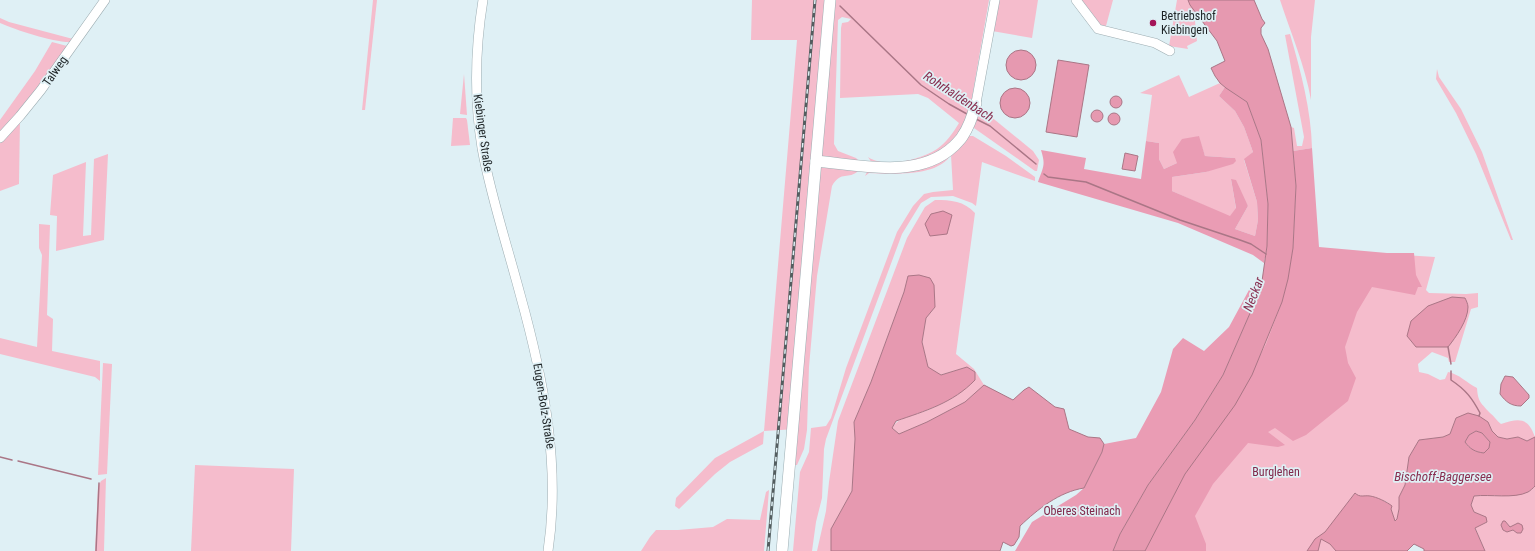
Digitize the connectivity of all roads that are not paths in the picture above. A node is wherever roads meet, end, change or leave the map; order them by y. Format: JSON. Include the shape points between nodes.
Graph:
{"nodes":[{"id":1,"x":105,"y":0,"type":"edge"},
{"id":2,"x":482,"y":0,"type":"edge"},
{"id":3,"x":830,"y":0,"type":"edge"},
{"id":4,"x":995,"y":0,"type":"edge"},
{"id":5,"x":1076,"y":0,"type":"edge"},
{"id":6,"x":1170,"y":51,"type":"dead end"},
{"id":7,"x":975,"y":106,"type":"joint"},
{"id":8,"x":0,"y":138,"type":"edge"},
{"id":9,"x":816,"y":161,"type":"junction"},
{"id":10,"x":512,"y":263,"type":"joint"},
{"id":11,"x":548,"y":551,"type":"edge"},
{"id":12,"x":782,"y":551,"type":"edge"}],
"edges":[{"from":1,"to":8,"type":"street","name":"Talweg","via":[[41,90]]},
{"from":2,"to":10,"type":"street","name":"Kiebinger Straße","via":[[476,62],[478,113],[488,176]]},
{"from":3,"to":9,"type":"main road"},
{"from":4,"to":7,"type":"street"},
{"from":5,"to":6,"type":"street","via":[[1098,29],[1155,43]]},
{"from":7,"to":9,"type":"main road","via":[[962,138],[946,153],[932,161],[903,167]]},
{"from":9,"to":12,"type":"main road"},
{"from":10,"to":11,"type":"street","name":"Eugen-Bolz-Straße","via":[[534,349],[548,426],[552,488]]}]}
